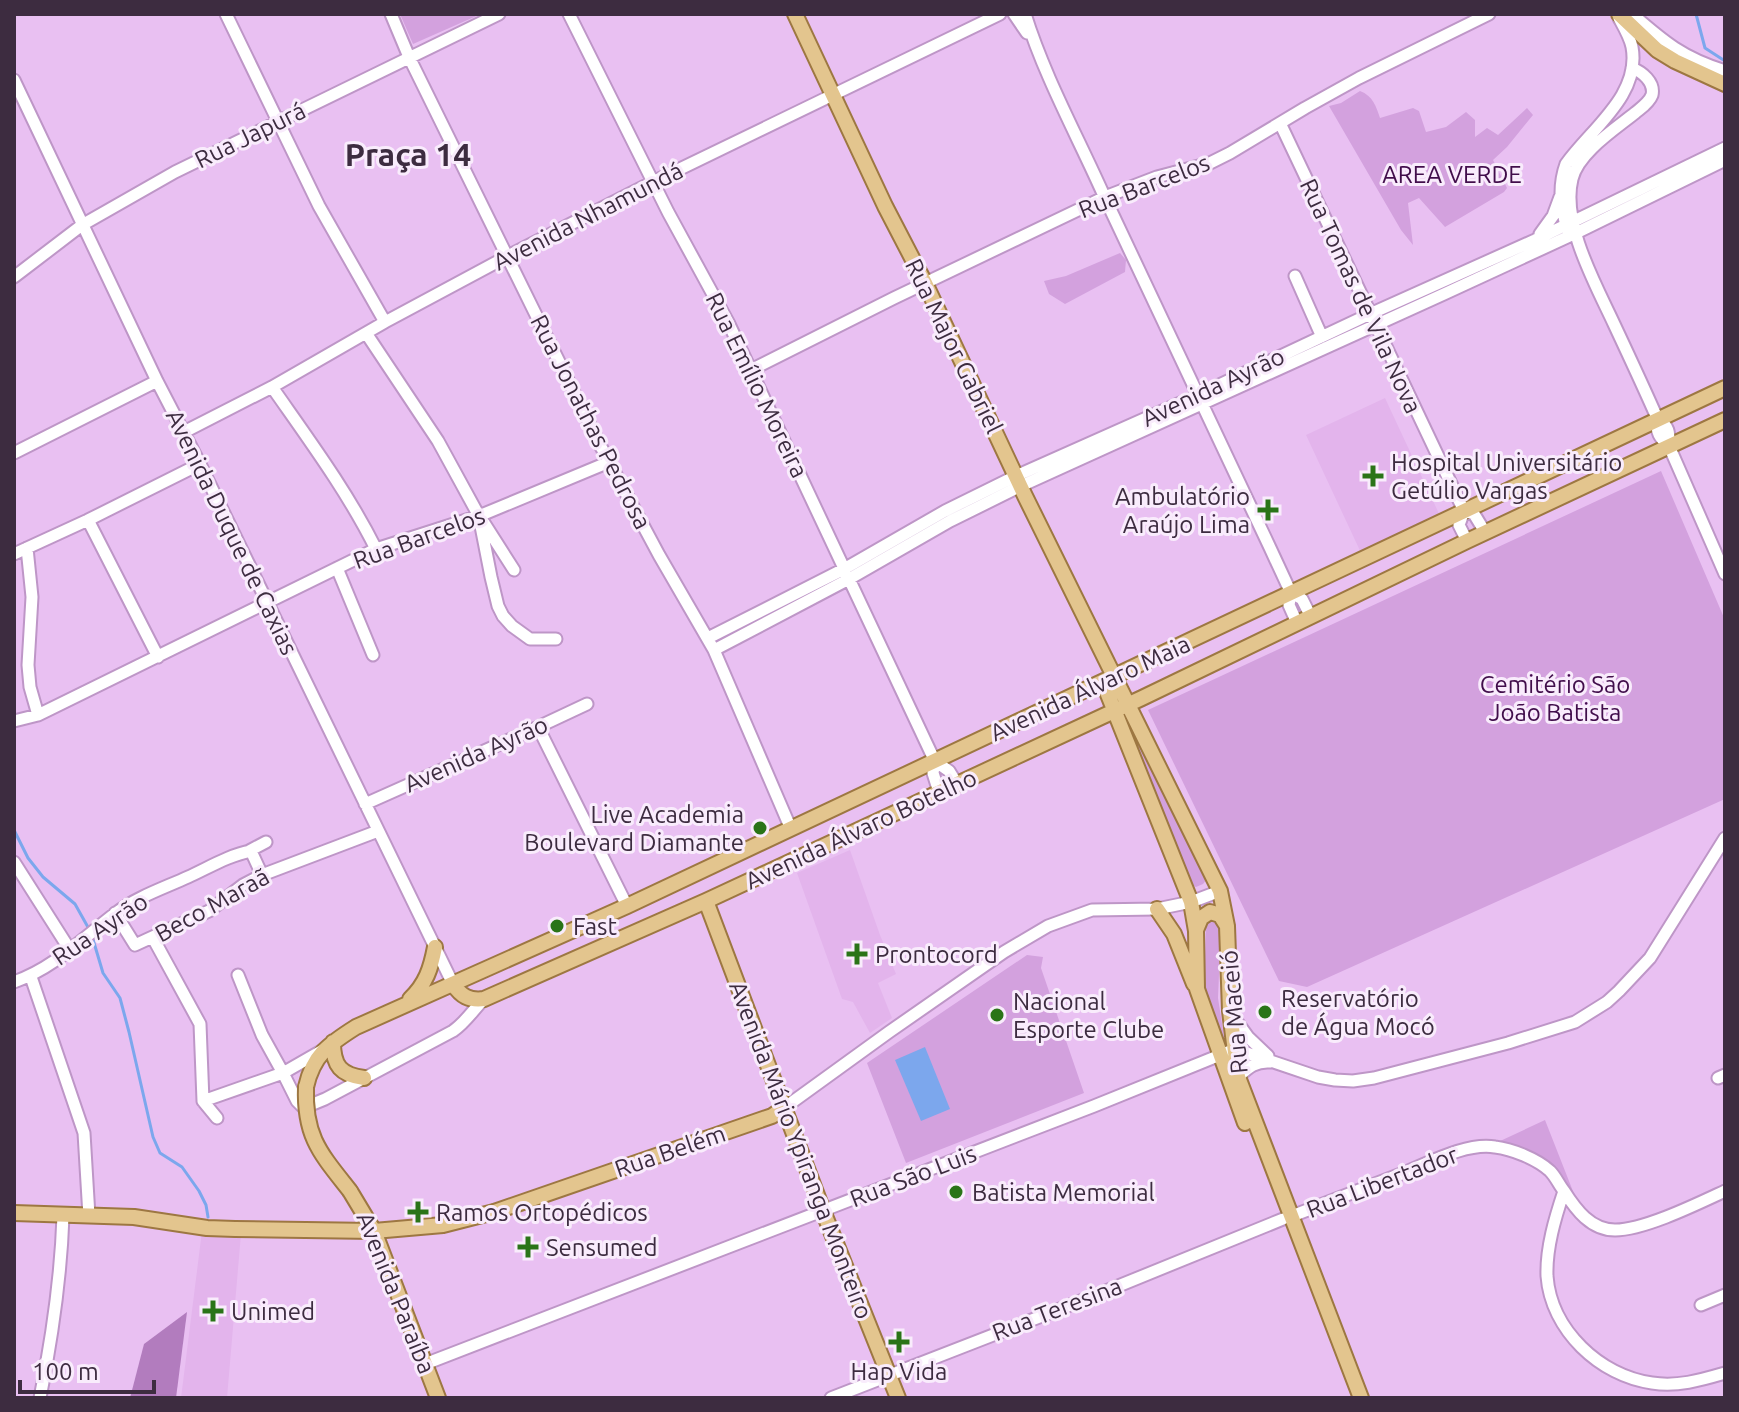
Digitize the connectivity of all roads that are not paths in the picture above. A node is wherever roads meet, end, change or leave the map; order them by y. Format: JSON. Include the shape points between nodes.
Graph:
{"nodes":[{"id":1,"x":226,"y":14,"type":"edge"},
{"id":2,"x":391,"y":14,"type":"edge"},
{"id":3,"x":499,"y":14,"type":"edge"},
{"id":4,"x":569,"y":14,"type":"edge"},
{"id":5,"x":795,"y":14,"type":"edge"},
{"id":6,"x":1000,"y":14,"type":"edge"},
{"id":7,"x":1014,"y":14,"type":"edge"},
{"id":8,"x":1025,"y":14,"type":"edge"},
{"id":9,"x":1489,"y":14,"type":"edge"},
{"id":10,"x":1618,"y":14,"type":"edge"},
{"id":11,"x":1632,"y":14,"type":"edge"},
{"id":12,"x":1466,"y":19,"type":"edge"},
{"id":13,"x":1039,"y":54,"type":"junction"},
{"id":14,"x":409,"y":57,"type":"junction"},
{"id":15,"x":1632,"y":68,"type":"junction"},
{"id":16,"x":1725,"y":71,"type":"edge"},
{"id":17,"x":14,"y":80,"type":"edge"},
{"id":18,"x":1725,"y":84,"type":"edge"},
{"id":19,"x":833,"y":94,"type":"junction"},
{"id":20,"x":277,"y":121,"type":"junction"},
{"id":21,"x":1280,"y":123,"type":"junction"},
{"id":22,"x":1725,"y":148,"type":"edge"},
{"id":23,"x":1725,"y":160,"type":"edge"},
{"id":24,"x":653,"y":182,"type":"junction"},
{"id":25,"x":1105,"y":197,"type":"junction"},
{"id":26,"x":1560,"y":197,"type":"junction"},
{"id":27,"x":82,"y":225,"type":"junction"},
{"id":28,"x":1571,"y":229,"type":"junction"},
{"id":29,"x":1535,"y":240,"type":"junction"},
{"id":30,"x":508,"y":256,"type":"junction"},
{"id":31,"x":1295,"y":276,"type":"dead end"},
{"id":32,"x":14,"y":277,"type":"edge"},
{"id":33,"x":925,"y":283,"type":"junction"},
{"id":34,"x":1372,"y":320,"type":"junction"},
{"id":35,"x":385,"y":322,"type":"junction"},
{"id":36,"x":366,"y":333,"type":"junction"},
{"id":37,"x":1322,"y":337,"type":"junction"},
{"id":38,"x":751,"y":370,"type":"junction"},
{"id":39,"x":157,"y":381,"type":"junction"},
{"id":40,"x":272,"y":387,"type":"junction"},
{"id":41,"x":1725,"y":388,"type":"edge"},
{"id":42,"x":1200,"y":399,"type":"junction"},
{"id":43,"x":1658,"y":420,"type":"junction"},
{"id":44,"x":1725,"y":420,"type":"edge"},
{"id":45,"x":184,"y":432,"type":"junction"},
{"id":46,"x":1669,"y":446,"type":"junction"},
{"id":47,"x":14,"y":453,"type":"edge"},
{"id":48,"x":609,"y":462,"type":"junction"},
{"id":49,"x":200,"y":464,"type":"junction"},
{"id":50,"x":1018,"y":481,"type":"junction"},
{"id":51,"x":1464,"y":511,"type":"junction"},
{"id":52,"x":479,"y":516,"type":"junction"},
{"id":53,"x":88,"y":520,"type":"junction"},
{"id":54,"x":1485,"y":532,"type":"junction"},
{"id":55,"x":1467,"y":541,"type":"junction"},
{"id":56,"x":27,"y":548,"type":"junction"},
{"id":57,"x":376,"y":549,"type":"junction"},
{"id":58,"x":14,"y":554,"type":"edge"},
{"id":59,"x":337,"y":568,"type":"junction"},
{"id":60,"x":514,"y":570,"type":"dead end"},
{"id":61,"x":846,"y":574,"type":"junction"},
{"id":62,"x":1725,"y":574,"type":"edge"},
{"id":63,"x":1291,"y":593,"type":"junction"},
{"id":64,"x":267,"y":604,"type":"junction"},
{"id":65,"x":1304,"y":620,"type":"junction"},
{"id":66,"x":708,"y":638,"type":"junction"},
{"id":67,"x":556,"y":639,"type":"dead end"},
{"id":68,"x":714,"y":650,"type":"junction"},
{"id":69,"x":373,"y":655,"type":"dead end"},
{"id":70,"x":158,"y":657,"type":"junction"},
{"id":71,"x":1109,"y":679,"type":"junction"},
{"id":72,"x":587,"y":704,"type":"dead end"},
{"id":73,"x":1122,"y":707,"type":"junction"},
{"id":74,"x":38,"y":715,"type":"junction"},
{"id":75,"x":14,"y":721,"type":"edge"},
{"id":76,"x":538,"y":727,"type":"junction"},
{"id":77,"x":935,"y":761,"type":"junction"},
{"id":78,"x":957,"y":784,"type":"junction"},
{"id":79,"x":939,"y":792,"type":"junction"},
{"id":80,"x":365,"y":804,"type":"junction"},
{"id":81,"x":791,"y":829,"type":"junction"},
{"id":82,"x":378,"y":831,"type":"junction"},
{"id":83,"x":1725,"y":838,"type":"edge"},
{"id":84,"x":266,"y":842,"type":"dead end"},
{"id":85,"x":249,"y":851,"type":"junction"},
{"id":86,"x":14,"y":862,"type":"edge"},
{"id":87,"x":262,"y":875,"type":"junction"},
{"id":88,"x":1220,"y":891,"type":"junction"},
{"id":89,"x":706,"y":901,"type":"junction"},
{"id":90,"x":1191,"y":902,"type":"junction"},
{"id":91,"x":627,"y":906,"type":"junction"},
{"id":92,"x":1157,"y":909,"type":"junction"},
{"id":93,"x":115,"y":913,"type":"junction"},
{"id":94,"x":1227,"y":926,"type":"junction"},
{"id":95,"x":1196,"y":931,"type":"junction"},
{"id":96,"x":153,"y":938,"type":"junction"},
{"id":97,"x":435,"y":947,"type":"junction"},
{"id":98,"x":70,"y":950,"type":"junction"},
{"id":99,"x":238,"y":975,"type":"dead end"},
{"id":100,"x":31,"y":977,"type":"junction"},
{"id":101,"x":14,"y":982,"type":"edge"},
{"id":102,"x":453,"y":984,"type":"junction"},
{"id":103,"x":1197,"y":989,"type":"junction"},
{"id":104,"x":484,"y":999,"type":"junction"},
{"id":105,"x":402,"y":1005,"type":"junction"},
{"id":106,"x":1230,"y":1011,"type":"junction"},
{"id":107,"x":328,"y":1046,"type":"junction"},
{"id":108,"x":1235,"y":1049,"type":"junction"},
{"id":109,"x":1219,"y":1054,"type":"junction"},
{"id":110,"x":1278,"y":1063,"type":"junction"},
{"id":111,"x":283,"y":1073,"type":"junction"},
{"id":112,"x":1238,"y":1077,"type":"junction"},
{"id":113,"x":364,"y":1078,"type":"junction"},
{"id":114,"x":203,"y":1101,"type":"junction"},
{"id":115,"x":784,"y":1108,"type":"junction"},
{"id":116,"x":217,"y":1118,"type":"dead end"},
{"id":117,"x":1564,"y":1191,"type":"junction"},
{"id":118,"x":1725,"y":1191,"type":"edge"},
{"id":119,"x":823,"y":1211,"type":"junction"},
{"id":120,"x":14,"y":1213,"type":"edge"},
{"id":121,"x":63,"y":1216,"type":"junction"},
{"id":122,"x":89,"y":1216,"type":"junction"},
{"id":123,"x":1288,"y":1217,"type":"junction"},
{"id":124,"x":374,"y":1231,"type":"junction"},
{"id":125,"x":1725,"y":1295,"type":"edge"},
{"id":126,"x":1701,"y":1305,"type":"dead end"},
{"id":127,"x":425,"y":1364,"type":"junction"},
{"id":128,"x":1725,"y":1373,"type":"edge"},
{"id":129,"x":889,"y":1375,"type":"junction"},
{"id":130,"x":40,"y":1398,"type":"edge"},
{"id":131,"x":438,"y":1398,"type":"edge"},
{"id":132,"x":831,"y":1398,"type":"edge"},
{"id":133,"x":898,"y":1398,"type":"edge"},
{"id":134,"x":1351,"y":1398,"type":"edge"},
{"id":135,"x":1361,"y":1398,"type":"edge"}],
"edges":[{"from":1,"to":20,"type":"street"},
{"from":2,"to":14,"type":"street","name":"Rua Jonathas Pedrosa"},
{"from":3,"to":14,"type":"street","name":"Rua Japurá"},
{"from":4,"to":24,"type":"street","name":"Rua Emílio Moreira"},
{"from":5,"to":19,"type":"main road","name":"Rua Major Gabriel"},
{"from":6,"to":19,"type":"street","name":"Avenida Nhamundá"},
{"from":7,"to":13,"type":"street"},
{"from":8,"to":13,"type":"street"},
{"from":9,"to":12,"type":"street","name":"Rua Barcelos"},
{"from":10,"to":15,"type":"street","via":[[1630,41]]},
{"from":10,"to":18,"type":"main road","via":[[1657,50]]},
{"from":11,"to":16,"type":"street","via":[[1669,46]]},
{"from":12,"to":21,"type":"street","name":"Rua Barcelos"},
{"from":13,"to":25,"type":"street"},
{"from":14,"to":20,"type":"street","name":"Rua Japurá"},
{"from":14,"to":30,"type":"street","name":"Rua Jonathas Pedrosa"},
{"from":15,"to":26,"type":"street","via":[[1614,106],[1566,164]]},
{"from":15,"to":28,"type":"street","via":[[1648,79],[1652,95],[1576,168]]},
{"from":17,"to":27,"type":"street","name":"Avenida Duque de Caxias"},
{"from":19,"to":24,"type":"street","name":"Avenida Nhamundá"},
{"from":19,"to":33,"type":"main road","name":"Rua Major Gabriel"},
{"from":20,"to":27,"type":"street","name":"Rua Japurá"},
{"from":20,"to":35,"type":"street"},
{"from":21,"to":25,"type":"street","name":"Rua Barcelos","via":[[1210,163]]},
{"from":21,"to":34,"type":"street","name":"Rua Tomas de Vila Nova"},
{"from":22,"to":28,"type":"street","name":"Avenida Ayrão"},
{"from":23,"to":28,"type":"street","name":"Avenida Ayrão"},
{"from":24,"to":30,"type":"street","name":"Avenida Nhamundá"},
{"from":24,"to":38,"type":"street","name":"Rua Emílio Moreira"},
{"from":25,"to":33,"type":"street","name":"Rua Barcelos"},
{"from":25,"to":42,"type":"street"},
{"from":26,"to":28,"type":"street"},
{"from":26,"to":29,"type":"street"},
{"from":27,"to":32,"type":"street","name":"Rua Japurá"},
{"from":27,"to":39,"type":"street","name":"Avenida Duque de Caxias"},
{"from":28,"to":29,"type":"street","name":"Avenida Ayrão"},
{"from":28,"to":34,"type":"street","name":"Avenida Ayrão"},
{"from":28,"to":43,"type":"street"},
{"from":29,"to":34,"type":"street","name":"Avenida Ayrão"},
{"from":30,"to":35,"type":"street","name":"Avenida Nhamundá"},
{"from":30,"to":48,"type":"street","name":"Rua Jonathas Pedrosa"},
{"from":31,"to":37,"type":"street"},
{"from":33,"to":38,"type":"street","name":"Rua Barcelos"},
{"from":33,"to":50,"type":"main road","name":"Rua Major Gabriel"},
{"from":34,"to":37,"type":"street","name":"Avenida Ayrão"},
{"from":34,"to":42,"type":"street","name":"Avenida Ayrão"},
{"from":34,"to":51,"type":"street","name":"Rua Tomas de Vila Nova"},
{"from":35,"to":36,"type":"street","name":"Avenida Nhamundá"},
{"from":36,"to":40,"type":"street","name":"Avenida Nhamundá"},
{"from":36,"to":52,"type":"street","via":[[438,441]]},
{"from":37,"to":42,"type":"street","name":"Avenida Ayrão"},
{"from":38,"to":61,"type":"street","name":"Rua Emílio Moreira"},
{"from":39,"to":45,"type":"street","name":"Avenida Duque de Caxias"},
{"from":39,"to":47,"type":"street"},
{"from":40,"to":45,"type":"street","name":"Avenida Nhamundá"},
{"from":40,"to":57,"type":"street","via":[[328,466]]},
{"from":41,"to":43,"type":"main road","name":"Avenida Álvaro Maia"},
{"from":42,"to":50,"type":"street","name":"Avenida Ayrão"},
{"from":42,"to":63,"type":"street"},
{"from":43,"to":46,"type":"street","via":[[1657,433]]},
{"from":43,"to":51,"type":"main road","name":"Avenida Álvaro Maia"},
{"from":44,"to":46,"type":"main road"},
{"from":45,"to":49,"type":"street","name":"Avenida Duque de Caxias"},
{"from":46,"to":54,"type":"main road"},
{"from":46,"to":62,"type":"street"},
{"from":48,"to":52,"type":"street","name":"Rua Barcelos"},
{"from":48,"to":66,"type":"street","name":"Rua Jonathas Pedrosa"},
{"from":49,"to":53,"type":"street"},
{"from":49,"to":64,"type":"street","name":"Avenida Duque de Caxias"},
{"from":50,"to":61,"type":"street","name":"Avenida Ayrão"},
{"from":50,"to":71,"type":"main road","name":"Rua Major Gabriel"},
{"from":51,"to":54,"type":"street","name":"Rua Tomas de Vila Nova","via":[[1474,514]]},
{"from":51,"to":55,"type":"street","name":"Rua Tomas de Vila Nova","via":[[1459,525]]},
{"from":51,"to":63,"type":"main road","name":"Avenida Álvaro Maia"},
{"from":52,"to":57,"type":"street","name":"Rua Barcelos"},
{"from":52,"to":60,"type":"street"},
{"from":52,"to":67,"type":"street","via":[[503,616],[530,639]]},
{"from":53,"to":56,"type":"street"},
{"from":53,"to":70,"type":"street"},
{"from":54,"to":55,"type":"main road","name":"Avenida Álvaro Botelho"},
{"from":55,"to":65,"type":"main road","name":"Avenida Álvaro Botelho"},
{"from":56,"to":58,"type":"street"},
{"from":56,"to":74,"type":"street","via":[[32,597],[28,665]]},
{"from":57,"to":59,"type":"street","name":"Rua Barcelos"},
{"from":59,"to":64,"type":"street","name":"Rua Barcelos"},
{"from":59,"to":69,"type":"street"},
{"from":61,"to":66,"type":"street","name":"Avenida Ayrão"},
{"from":61,"to":68,"type":"street","name":"Avenida Ayrão"},
{"from":61,"to":77,"type":"street","name":"Rua Emílio Moreira"},
{"from":63,"to":65,"type":"street","via":[[1289,605]]},
{"from":63,"to":71,"type":"main road","name":"Avenida Álvaro Maia"},
{"from":64,"to":70,"type":"street","name":"Rua Barcelos"},
{"from":64,"to":80,"type":"street","name":"Avenida Duque de Caxias"},
{"from":65,"to":73,"type":"main road","name":"Avenida Álvaro Botelho"},
{"from":66,"to":68,"type":"street","name":"Rua Jonathas Pedrosa"},
{"from":68,"to":81,"type":"street","name":"Rua Jonathas Pedrosa"},
{"from":70,"to":74,"type":"street","name":"Rua Barcelos"},
{"from":71,"to":73,"type":"main road","name":"Rua Maceió"},
{"from":71,"to":77,"type":"main road","name":"Avenida Álvaro Maia"},
{"from":72,"to":76,"type":"street","name":"Avenida Ayrão"},
{"from":73,"to":78,"type":"main road","name":"Avenida Álvaro Botelho"},
{"from":73,"to":88,"type":"main road","name":"Rua Maceió"},
{"from":73,"to":90,"type":"main road","name":"Rua Maceió"},
{"from":74,"to":75,"type":"street","name":"Rua Barcelos"},
{"from":76,"to":80,"type":"street","name":"Avenida Ayrão"},
{"from":76,"to":91,"type":"street"},
{"from":77,"to":78,"type":"street","name":"Rua Emílio Moreira"},
{"from":77,"to":79,"type":"street","name":"Rua Emílio Moreira"},
{"from":77,"to":81,"type":"main road","name":"Avenida Álvaro Maia"},
{"from":78,"to":79,"type":"main road","name":"Avenida Álvaro Botelho"},
{"from":79,"to":89,"type":"main road","name":"Avenida Álvaro Botelho"},
{"from":80,"to":82,"type":"street","name":"Avenida Duque de Caxias"},
{"from":81,"to":91,"type":"main road","name":"Avenida Álvaro Maia"},
{"from":82,"to":87,"type":"street","name":"Beco Maraã"},
{"from":82,"to":97,"type":"street","name":"Avenida Duque de Caxias"},
{"from":83,"to":110,"type":"street","via":[[1650,958],[1607,1002],[1575,1022],[1353,1081],[1318,1077]]},
{"from":84,"to":85,"type":"street","name":"Rua Ayrão"},
{"from":85,"to":87,"type":"street"},
{"from":85,"to":93,"type":"street","name":"Rua Ayrão"},
{"from":86,"to":98,"type":"street"},
{"from":87,"to":96,"type":"street","name":"Beco Maraã","via":[[209,911]]},
{"from":88,"to":90,"type":"street","name":"Rua Belém"},
{"from":88,"to":94,"type":"main road","name":"Rua Maceió"},
{"from":89,"to":104,"type":"main road","name":"Avenida Álvaro Botelho"},
{"from":89,"to":115,"type":"main road","name":"Avenida Mário Ypiranga Monteiro"},
{"from":90,"to":92,"type":"street","name":"Rua Belém"},
{"from":90,"to":95,"type":"main road","name":"Rua Maceió"},
{"from":91,"to":102,"type":"main road","name":"Avenida Álvaro Maia"},
{"from":92,"to":103,"type":"main road","via":[[1174,934]]},
{"from":92,"to":115,"type":"street","name":"Rua Belém","via":[[1092,910],[1048,926]]},
{"from":93,"to":96,"type":"street","name":"Beco Maraã","via":[[135,945]]},
{"from":93,"to":98,"type":"street","name":"Rua Ayrão"},
{"from":94,"to":95,"type":"main road","via":[[1220,915],[1210,912]]},
{"from":94,"to":106,"type":"main road","name":"Rua Maceió"},
{"from":95,"to":103,"type":"main road","name":"Rua Maceió"},
{"from":96,"to":114,"type":"street","via":[[200,1024]]},
{"from":97,"to":102,"type":"street","name":"Avenida Duque de Caxias"},
{"from":97,"to":105,"type":"main road","via":[[426,979]]},
{"from":98,"to":100,"type":"street","name":"Rua Ayrão"},
{"from":99,"to":111,"type":"street"},
{"from":100,"to":101,"type":"street","name":"Rua Ayrão"},
{"from":100,"to":122,"type":"street","via":[[84,1133]]},
{"from":102,"to":104,"type":"main road","via":[[464,997]]},
{"from":102,"to":105,"type":"main road"},
{"from":103,"to":109,"type":"main road","name":"Rua Maceió"},
{"from":104,"to":113,"type":"street","via":[[453,1031]]},
{"from":105,"to":107,"type":"main road"},
{"from":106,"to":108,"type":"main road","name":"Rua Maceió"},
{"from":106,"to":110,"type":"street","via":[[1256,1046]]},
{"from":107,"to":111,"type":"street"},
{"from":107,"to":113,"type":"main road","via":[[344,1072]]},
{"from":107,"to":124,"type":"main road","name":"Avenida Paraíba","bridge":true,"via":[[309,1073],[307,1120],[320,1151]]},
{"from":108,"to":109,"type":"street","name":"Rua São Luis"},
{"from":108,"to":110,"type":"street"},
{"from":108,"to":112,"type":"main road","name":"Rua Maceió"},
{"from":109,"to":119,"type":"street","name":"Rua São Luis"},
{"from":109,"to":123,"type":"main road","name":"Rua Maceió"},
{"from":110,"to":112,"type":"street","via":[[1256,1064]]},
{"from":111,"to":113,"type":"street","via":[[302,1106]]},
{"from":111,"to":114,"type":"street"},
{"from":112,"to":123,"type":"main road","name":"Rua Maceió"},
{"from":114,"to":116,"type":"street"},
{"from":115,"to":119,"type":"main road","name":"Avenida Mário Ypiranga Monteiro"},
{"from":115,"to":124,"type":"main road","name":"Rua Belém","via":[[494,1212],[443,1225]]},
{"from":117,"to":118,"type":"street","name":"Rua Libertador","via":[[1582,1216],[1617,1230],[1660,1219]]},
{"from":117,"to":123,"type":"street","name":"Rua Libertador","via":[[1535,1161],[1478,1146]]},
{"from":117,"to":128,"type":"street","via":[[1554,1219],[1547,1275],[1551,1301],[1577,1343],[1634,1380],[1675,1384]]},
{"from":119,"to":127,"type":"street","name":"Rua São Luis"},
{"from":119,"to":129,"type":"main road","name":"Avenida Mário Ypiranga Monteiro"},
{"from":120,"to":121,"type":"main road","name":"Rua Belém"},
{"from":121,"to":122,"type":"main road","name":"Rua Belém"},
{"from":121,"to":130,"type":"street"},
{"from":122,"to":124,"type":"main road","name":"Rua Belém","via":[[226,1229]]},
{"from":123,"to":129,"type":"street","name":"Rua Teresina"},
{"from":123,"to":134,"type":"main road","name":"Rua Maceió"},
{"from":123,"to":135,"type":"main road","name":"Rua Maceió"},
{"from":124,"to":127,"type":"main road","name":"Avenida Paraíba"},
{"from":125,"to":126,"type":"street"},
{"from":127,"to":131,"type":"main road","name":"Avenida Paraíba"},
{"from":129,"to":132,"type":"street","name":"Rua Teresina"},
{"from":129,"to":133,"type":"main road","name":"Avenida Mário Ypiranga Monteiro"}]}
